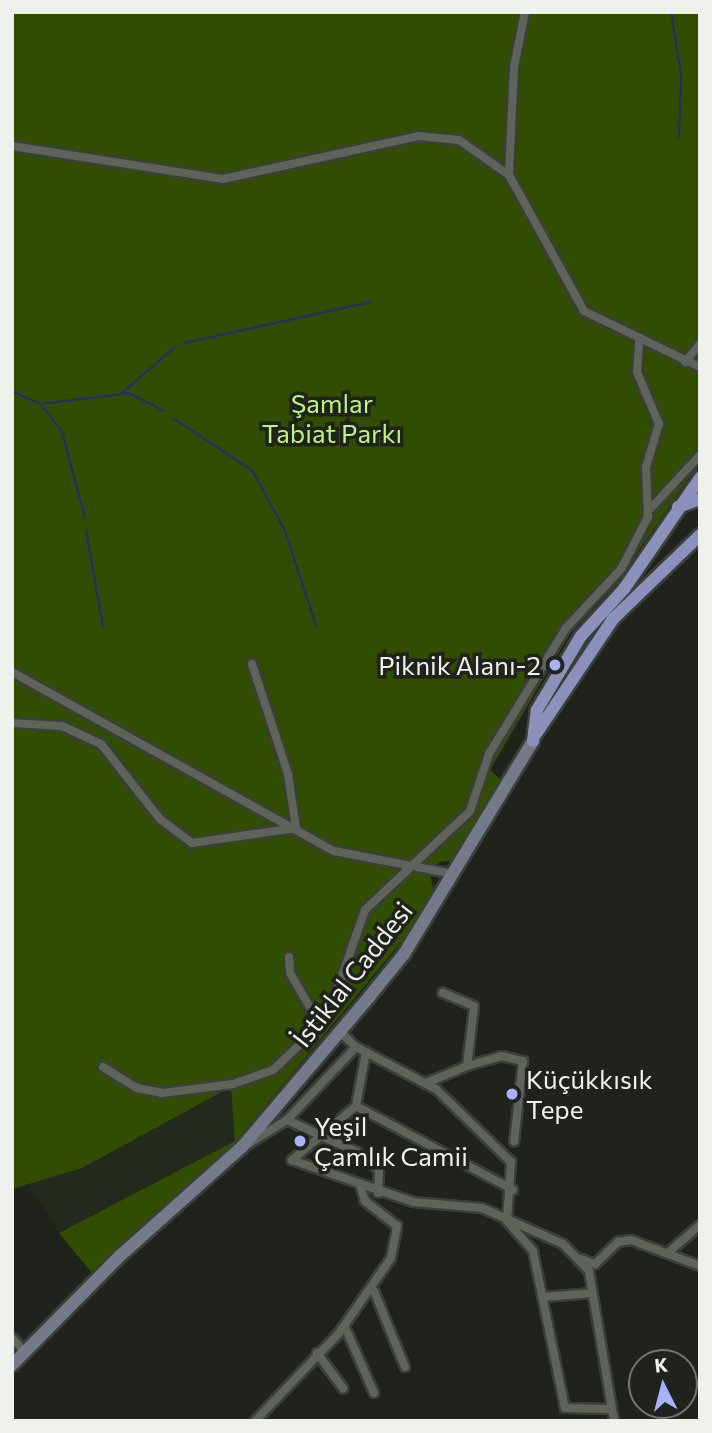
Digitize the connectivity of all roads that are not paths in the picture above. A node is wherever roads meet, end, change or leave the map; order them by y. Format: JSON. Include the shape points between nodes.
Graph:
{"nodes":[{"id":1,"x":525,"y":12,"type":"edge"},
{"id":2,"x":12,"y":146,"type":"edge"},
{"id":3,"x":509,"y":175,"type":"junction"},
{"id":4,"x":639,"y":342,"type":"junction"},
{"id":5,"x":700,"y":345,"type":"edge"},
{"id":6,"x":685,"y":362,"type":"junction"},
{"id":7,"x":700,"y":367,"type":"edge"},
{"id":8,"x":700,"y":455,"type":"edge"},
{"id":9,"x":700,"y":478,"type":"edge"},
{"id":10,"x":700,"y":499,"type":"edge"},
{"id":11,"x":677,"y":507,"type":"junction"},
{"id":12,"x":651,"y":508,"type":"junction"},
{"id":13,"x":700,"y":535,"type":"edge"},
{"id":14,"x":251,"y":663,"type":"dead end"},
{"id":15,"x":12,"y":672,"type":"edge"},
{"id":16,"x":12,"y":723,"type":"edge"},
{"id":17,"x":533,"y":741,"type":"junction"},
{"id":18,"x":296,"y":828,"type":"junction"},
{"id":19,"x":416,"y":865,"type":"junction"},
{"id":20,"x":453,"y":874,"type":"junction"},
{"id":21,"x":289,"y":957,"type":"dead end"},
{"id":22,"x":443,"y":993,"type":"dead end"},
{"id":23,"x":327,"y":1019,"type":"junction"},
{"id":24,"x":339,"y":1031,"type":"junction"},
{"id":25,"x":356,"y":1047,"type":"junction"},
{"id":26,"x":366,"y":1052,"type":"junction"},
{"id":27,"x":467,"y":1066,"type":"junction"},
{"id":28,"x":103,"y":1068,"type":"dead end"},
{"id":29,"x":426,"y":1083,"type":"junction"},
{"id":30,"x":356,"y":1105,"type":"junction"},
{"id":31,"x":287,"y":1120,"type":"junction"},
{"id":32,"x":326,"y":1133,"type":"junction"},
{"id":33,"x":514,"y":1142,"type":"dead end"},
{"id":34,"x":242,"y":1147,"type":"junction"},
{"id":35,"x":361,"y":1188,"type":"junction"},
{"id":36,"x":513,"y":1190,"type":"junction"},
{"id":37,"x":378,"y":1193,"type":"junction"},
{"id":38,"x":507,"y":1221,"type":"junction"},
{"id":39,"x":700,"y":1225,"type":"edge"},
{"id":40,"x":669,"y":1252,"type":"junction"},
{"id":41,"x":581,"y":1259,"type":"junction"},
{"id":42,"x":700,"y":1266,"type":"edge"},
{"id":43,"x":374,"y":1291,"type":"junction"},
{"id":44,"x":592,"y":1293,"type":"junction"},
{"id":45,"x":544,"y":1297,"type":"junction"},
{"id":46,"x":345,"y":1326,"type":"junction"},
{"id":47,"x":12,"y":1338,"type":"edge"},
{"id":48,"x":24,"y":1352,"type":"junction"},
{"id":49,"x":317,"y":1353,"type":"junction"},
{"id":50,"x":12,"y":1365,"type":"edge"},
{"id":51,"x":405,"y":1367,"type":"dead end"},
{"id":52,"x":342,"y":1388,"type":"dead end"},
{"id":53,"x":374,"y":1393,"type":"dead end"},
{"id":54,"x":610,"y":1409,"type":"junction"},
{"id":55,"x":255,"y":1421,"type":"edge"},
{"id":56,"x":614,"y":1421,"type":"edge"}],
"edges":[{"from":1,"to":3,"type":"street","via":[[514,67]]},
{"from":2,"to":3,"type":"street","via":[[223,178],[418,136],[459,140]]},
{"from":3,"to":4,"type":"street","via":[[584,312]]},
{"from":4,"to":6,"type":"street"},
{"from":4,"to":12,"type":"street","via":[[637,372],[659,424],[646,467]]},
{"from":5,"to":6,"type":"street"},
{"from":6,"to":7,"type":"street"},
{"from":8,"to":12,"type":"street"},
{"from":9,"to":11,"type":"main road"},
{"from":10,"to":11,"type":"main road"},
{"from":11,"to":17,"type":"main road","via":[[624,589],[581,636],[537,710]]},
{"from":12,"to":19,"type":"street","via":[[621,569],[566,628],[489,754],[470,811]]},
{"from":13,"to":17,"type":"main road","name":"İstiklal Caddesi","via":[[613,619]]},
{"from":14,"to":18,"type":"street","via":[[288,774]]},
{"from":15,"to":18,"type":"street"},
{"from":16,"to":18,"type":"street","via":[[62,726],[101,744],[160,818],[192,842]]},
{"from":17,"to":20,"type":"main road","name":"İstiklal Caddesi"},
{"from":18,"to":19,"type":"street","via":[[349,856]]},
{"from":19,"to":20,"type":"street"},
{"from":19,"to":23,"type":"street","via":[[365,911]]},
{"from":20,"to":24,"type":"main road","name":"İstiklal Caddesi","via":[[404,954]]},
{"from":21,"to":23,"type":"street","via":[[290,973],[312,1011]]},
{"from":22,"to":27,"type":"street","via":[[474,1006]]},
{"from":23,"to":28,"type":"street","via":[[272,1070],[233,1084],[162,1093],[137,1088]]},
{"from":24,"to":25,"type":"street"},
{"from":24,"to":34,"type":"main road","name":"İstiklal Caddesi"},
{"from":25,"to":26,"type":"street"},
{"from":25,"to":31,"type":"street"},
{"from":26,"to":29,"type":"street"},
{"from":26,"to":30,"type":"street"},
{"from":27,"to":29,"type":"street"},
{"from":27,"to":33,"type":"street","via":[[501,1056],[523,1061]]},
{"from":29,"to":36,"type":"street","via":[[511,1162]]},
{"from":30,"to":32,"type":"street"},
{"from":30,"to":36,"type":"street"},
{"from":31,"to":32,"type":"street"},
{"from":31,"to":34,"type":"street"},
{"from":32,"to":35,"type":"street","via":[[292,1160]]},
{"from":32,"to":37,"type":"street","via":[[379,1170]]},
{"from":34,"to":48,"type":"main road","name":"İstiklal Caddesi"},
{"from":35,"to":37,"type":"street"},
{"from":35,"to":43,"type":"street","via":[[365,1201],[397,1226],[391,1258]]},
{"from":36,"to":38,"type":"street"},
{"from":37,"to":38,"type":"street","via":[[482,1208]]},
{"from":38,"to":41,"type":"street","via":[[563,1244]]},
{"from":38,"to":45,"type":"street","via":[[533,1251]]},
{"from":39,"to":40,"type":"street"},
{"from":40,"to":41,"type":"street","via":[[631,1240],[618,1242],[595,1264]]},
{"from":40,"to":42,"type":"street"},
{"from":41,"to":44,"type":"street"},
{"from":43,"to":46,"type":"street"},
{"from":43,"to":51,"type":"street"},
{"from":44,"to":45,"type":"street"},
{"from":44,"to":54,"type":"street"},
{"from":45,"to":54,"type":"street","via":[[565,1408]]},
{"from":46,"to":49,"type":"street"},
{"from":46,"to":53,"type":"street"},
{"from":47,"to":48,"type":"street"},
{"from":48,"to":50,"type":"main road","name":"İstiklal Caddesi"},
{"from":49,"to":52,"type":"street"},
{"from":49,"to":55,"type":"street"},
{"from":54,"to":56,"type":"street"}]}
